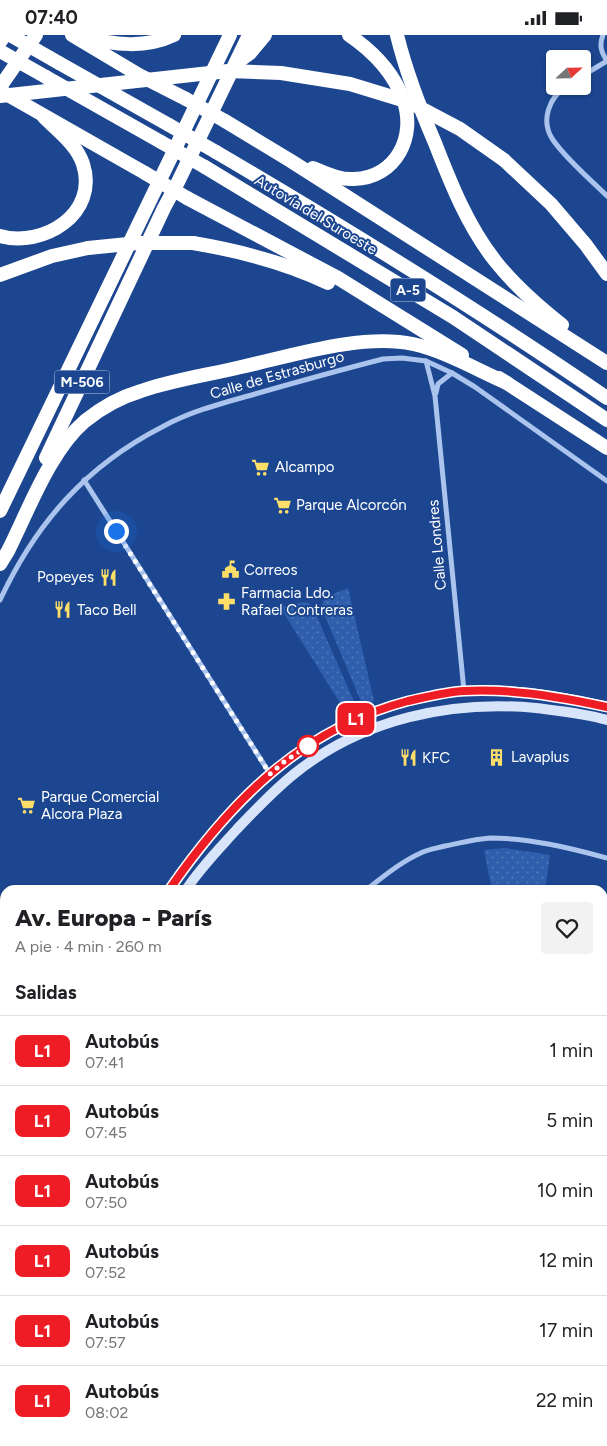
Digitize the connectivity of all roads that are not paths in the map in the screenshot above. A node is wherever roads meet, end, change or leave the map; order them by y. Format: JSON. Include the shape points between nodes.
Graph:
{"nodes":[{"id":1,"x":5,"y":35,"type":"edge"},
{"id":2,"x":10,"y":35,"type":"edge"},
{"id":3,"x":36,"y":35,"type":"edge"},
{"id":4,"x":72,"y":35,"type":"edge"},
{"id":5,"x":82,"y":35,"type":"edge"},
{"id":6,"x":174,"y":35,"type":"edge"},
{"id":7,"x":230,"y":35,"type":"edge"},
{"id":8,"x":249,"y":35,"type":"edge"},
{"id":9,"x":265,"y":35,"type":"edge"},
{"id":10,"x":349,"y":35,"type":"edge"},
{"id":11,"x":397,"y":35,"type":"edge"},
{"id":12,"x":603,"y":35,"type":"edge"},
{"id":13,"x":0,"y":42,"type":"edge"},
{"id":14,"x":0,"y":51,"type":"edge"},
{"id":15,"x":607,"y":61,"type":"edge"},
{"id":16,"x":236,"y":63,"type":"junction"},
{"id":17,"x":591,"y":71,"type":"edge"},
{"id":18,"x":0,"y":89,"type":"edge"},
{"id":19,"x":0,"y":95,"type":"edge"},
{"id":20,"x":555,"y":95,"type":"edge"},
{"id":21,"x":44,"y":117,"type":"junction"},
{"id":22,"x":291,"y":161,"type":"junction"},
{"id":23,"x":607,"y":196,"type":"edge"},
{"id":24,"x":0,"y":236,"type":"edge"},
{"id":25,"x":607,"y":274,"type":"edge"},
{"id":26,"x":0,"y":275,"type":"edge"},
{"id":27,"x":388,"y":310,"type":"junction"},
{"id":28,"x":426,"y":361,"type":"junction"},
{"id":29,"x":606,"y":362,"type":"edge"},
{"id":30,"x":452,"y":373,"type":"junction"},
{"id":31,"x":507,"y":383,"type":"junction"},
{"id":32,"x":436,"y":396,"type":"junction"},
{"id":33,"x":607,"y":398,"type":"edge"},
{"id":34,"x":607,"y":419,"type":"edge"},
{"id":35,"x":607,"y":448,"type":"edge"},
{"id":36,"x":84,"y":480,"type":"junction"},
{"id":37,"x":607,"y":481,"type":"edge"},
{"id":38,"x":0,"y":511,"type":"edge"},
{"id":39,"x":0,"y":556,"type":"edge"},
{"id":40,"x":0,"y":564,"type":"edge"},
{"id":41,"x":0,"y":600,"type":"edge"},
{"id":42,"x":464,"y":691,"type":"junction"},
{"id":43,"x":607,"y":707,"type":"edge"},
{"id":44,"x":607,"y":720,"type":"edge"},
{"id":45,"x":270,"y":774,"type":"junction"},
{"id":46,"x":607,"y":858,"type":"edge"},
{"id":47,"x":173,"y":885,"type":"edge"},
{"id":48,"x":190,"y":885,"type":"edge"},
{"id":49,"x":372,"y":885,"type":"edge"}],
"edges":[{"from":1,"to":13,"type":"highway"},
{"from":2,"to":33,"type":"highway","name":"Autovía del Suroeste","number":"A-5","bridge":true,"via":[[300,201],[461,301]]},
{"from":3,"to":18,"type":"highway"},
{"from":4,"to":22,"type":"highway","bridge":true},
{"from":5,"to":6,"type":"highway","via":[[119,44],[148,43]]},
{"from":7,"to":38,"type":"highway","number":"M-506"},
{"from":8,"to":16,"type":"highway","number":"M-506"},
{"from":9,"to":16,"type":"highway","via":[[250,53]]},
{"from":10,"to":22,"type":"highway","via":[[378,59],[403,99],[407,119],[405,143],[394,162],[367,178],[337,178]]},
{"from":11,"to":29,"type":"highway","via":[[417,99],[455,195],[477,234],[495,261],[529,298]]},
{"from":12,"to":15,"type":"street","via":[[601,46]]},
{"from":14,"to":34,"type":"highway","name":"Autovía del Suroeste","number":"A-5","bridge":true,"via":[[205,167],[453,317]]},
{"from":15,"to":17,"type":"street"},
{"from":16,"to":39,"type":"highway","number":"M-506","via":[[164,207]]},
{"from":18,"to":21,"type":"highway","bridge":true},
{"from":19,"to":25,"type":"highway","bridge":true,"via":[[228,71],[281,73],[350,84],[408,103],[460,129],[504,160],[551,204]]},
{"from":20,"to":23,"type":"street","via":[[547,113],[552,139]]},
{"from":21,"to":24,"type":"highway","via":[[77,151],[86,173],[84,195],[70,220],[57,229],[38,237],[12,239]]},
{"from":21,"to":27,"type":"highway","bridge":true,"via":[[338,278]]},
{"from":22,"to":29,"type":"highway"},
{"from":26,"to":27,"type":"highway","bridge":true,"via":[[52,256],[88,249],[138,243],[193,243],[269,259],[314,275]]},
{"from":27,"to":31,"type":"highway"},
{"from":28,"to":30,"type":"street","name":"Calle de Estrasburgo"},
{"from":28,"to":32,"type":"street","name":"Calle Londres"},
{"from":28,"to":36,"type":"street","name":"Calle de Estrasburgo","via":[[383,359],[193,413],[136,441]]},
{"from":30,"to":32,"type":"street","via":[[438,384]]},
{"from":30,"to":37,"type":"street","name":"Calle de Estrasburgo"},
{"from":31,"to":35,"type":"highway"},
{"from":31,"to":40,"type":"highway","via":[[412,344],[372,342],[337,346],[143,390],[104,408],[68,438],[54,458]]},
{"from":32,"to":42,"type":"street","name":"Calle Londres"},
{"from":36,"to":41,"type":"street","name":"Calle de Estrasburgo","via":[[34,539],[12,573]]},
{"from":36,"to":45,"type":"street"},
{"from":42,"to":43,"type":"street","via":[[517,693]]},
{"from":42,"to":45,"type":"street","via":[[426,697],[362,716],[307,746]]},
{"from":44,"to":48,"type":"street","via":[[561,711],[482,706],[429,711],[368,731],[295,773],[239,827]]},
{"from":45,"to":47,"type":"street","via":[[227,816]]},
{"from":46,"to":49,"type":"street","via":[[539,843],[489,838],[424,852]]}]}
